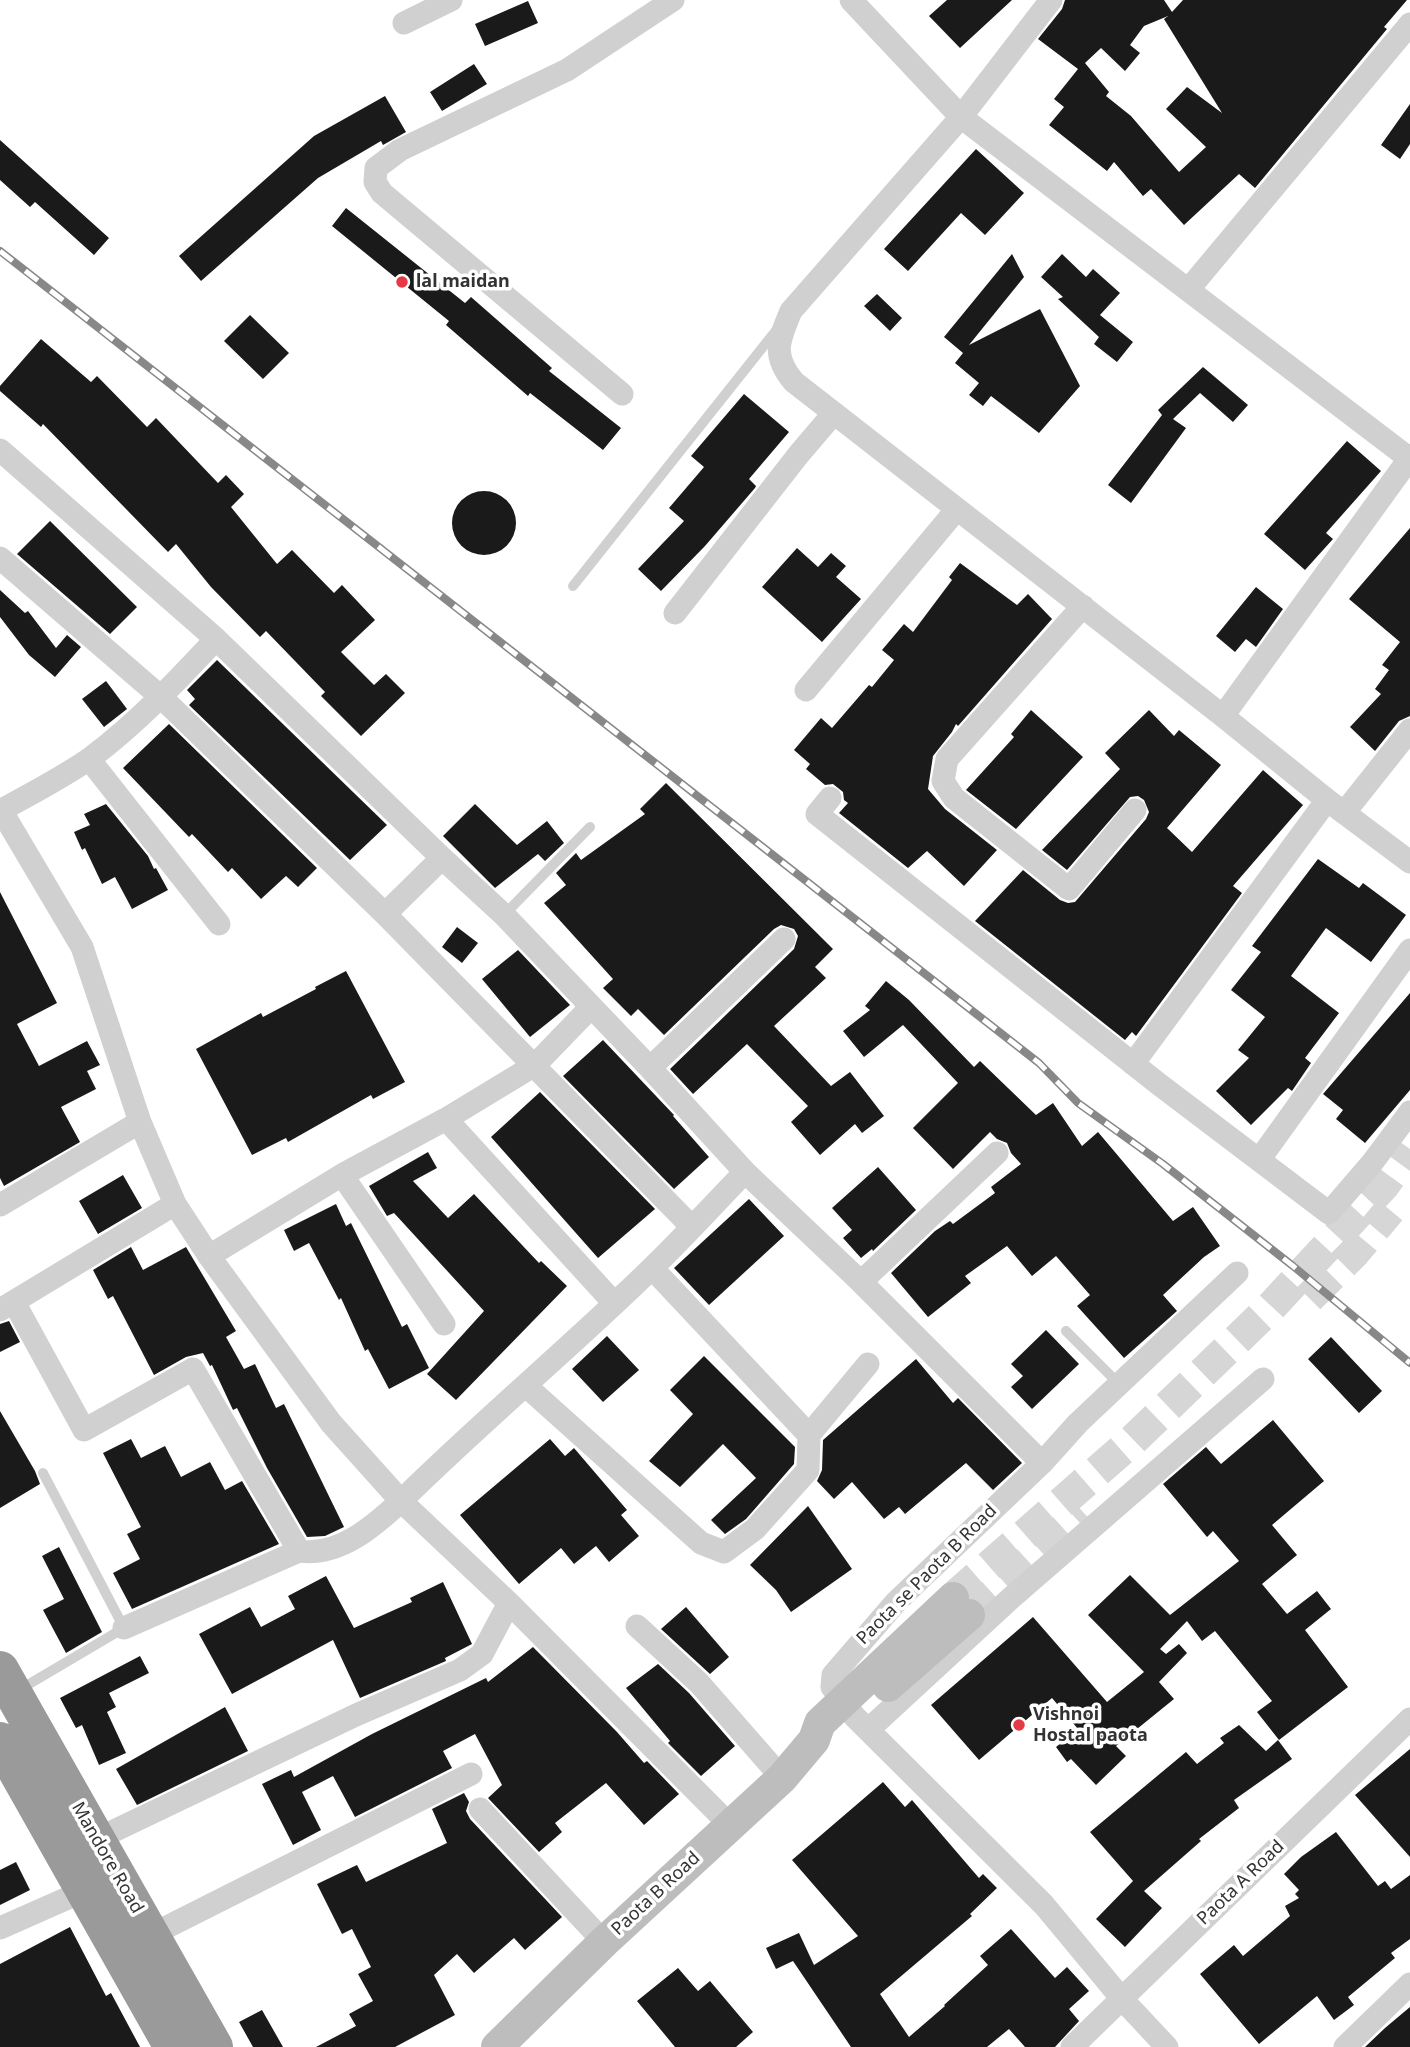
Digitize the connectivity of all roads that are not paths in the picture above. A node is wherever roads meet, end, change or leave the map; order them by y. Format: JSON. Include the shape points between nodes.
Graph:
{"nodes":[{"id":1,"x":451,"y":0,"type":"edge"},
{"id":2,"x":673,"y":0,"type":"edge"},
{"id":3,"x":850,"y":0,"type":"edge"},
{"id":4,"x":1051,"y":0,"type":"edge"},
{"id":5,"x":404,"y":23,"type":"dead end"},
{"id":6,"x":1410,"y":24,"type":"edge"},
{"id":7,"x":961,"y":117,"type":"junction"},
{"id":8,"x":1188,"y":290,"type":"junction"},
{"id":9,"x":791,"y":311,"type":"junction"},
{"id":10,"x":622,"y":394,"type":"dead end"},
{"id":11,"x":834,"y":413,"type":"junction"},
{"id":12,"x":0,"y":450,"type":"edge"},
{"id":13,"x":1410,"y":459,"type":"edge"},
{"id":14,"x":957,"y":509,"type":"junction"},
{"id":15,"x":0,"y":558,"type":"edge"},
{"id":16,"x":573,"y":586,"type":"dead end"},
{"id":17,"x":1083,"y":606,"type":"junction"},
{"id":18,"x":675,"y":613,"type":"dead end"},
{"id":19,"x":216,"y":639,"type":"junction"},
{"id":20,"x":806,"y":690,"type":"dead end"},
{"id":21,"x":162,"y":698,"type":"junction"},
{"id":22,"x":1223,"y":716,"type":"junction"},
{"id":23,"x":1410,"y":730,"type":"edge"},
{"id":24,"x":89,"y":759,"type":"junction"},
{"id":25,"x":830,"y":798,"type":"dead end"},
{"id":26,"x":1336,"y":806,"type":"junction"},
{"id":27,"x":1135,"y":810,"type":"dead end"},
{"id":28,"x":1,"y":811,"type":"edge"},
{"id":29,"x":590,"y":827,"type":"dead end"},
{"id":30,"x":442,"y":858,"type":"junction"},
{"id":31,"x":1410,"y":862,"type":"edge"},
{"id":32,"x":385,"y":914,"type":"junction"},
{"id":33,"x":504,"y":915,"type":"junction"},
{"id":34,"x":219,"y":924,"type":"dead end"},
{"id":35,"x":784,"y":939,"type":"dead end"},
{"id":36,"x":1410,"y":950,"type":"edge"},
{"id":37,"x":590,"y":1008,"type":"junction"},
{"id":38,"x":1133,"y":1064,"type":"junction"},
{"id":39,"x":535,"y":1065,"type":"junction"},
{"id":40,"x":650,"y":1068,"type":"junction"},
{"id":41,"x":1410,"y":1112,"type":"edge"},
{"id":42,"x":446,"y":1119,"type":"junction"},
{"id":43,"x":140,"y":1122,"type":"junction"},
{"id":44,"x":997,"y":1153,"type":"dead end"},
{"id":45,"x":1259,"y":1160,"type":"junction"},
{"id":46,"x":745,"y":1172,"type":"junction"},
{"id":47,"x":342,"y":1175,"type":"junction"},
{"id":48,"x":175,"y":1204,"type":"junction"},
{"id":49,"x":0,"y":1205,"type":"edge"},
{"id":50,"x":692,"y":1227,"type":"junction"},
{"id":51,"x":209,"y":1256,"type":"junction"},
{"id":52,"x":652,"y":1268,"type":"junction"},
{"id":53,"x":1237,"y":1273,"type":"dead end"},
{"id":54,"x":861,"y":1282,"type":"junction"},
{"id":55,"x":614,"y":1303,"type":"junction"},
{"id":56,"x":7,"y":1306,"type":"edge"},
{"id":57,"x":444,"y":1324,"type":"dead end"},
{"id":58,"x":1066,"y":1331,"type":"dead end"},
{"id":59,"x":868,"y":1364,"type":"dead end"},
{"id":60,"x":1263,"y":1379,"type":"dead end"},
{"id":61,"x":1120,"y":1385,"type":"junction"},
{"id":62,"x":526,"y":1386,"type":"junction"},
{"id":63,"x":809,"y":1435,"type":"junction"},
{"id":64,"x":1042,"y":1463,"type":"junction"},
{"id":65,"x":43,"y":1473,"type":"dead end"},
{"id":66,"x":401,"y":1502,"type":"junction"},
{"id":67,"x":299,"y":1551,"type":"junction"},
{"id":68,"x":509,"y":1603,"type":"junction"},
{"id":69,"x":961,"y":1606,"type":"tunnel mouth"},
{"id":70,"x":636,"y":1626,"type":"dead end"},
{"id":71,"x":124,"y":1628,"type":"junction"},
{"id":72,"x":7,"y":1681,"type":"edge"},
{"id":73,"x":854,"y":1716,"type":"junction"},
{"id":74,"x":1410,"y":1719,"type":"edge"},
{"id":75,"x":0,"y":1741,"type":"edge"},
{"id":76,"x":471,"y":1774,"type":"dead end"},
{"id":77,"x":782,"y":1778,"type":"junction"},
{"id":78,"x":480,"y":1809,"type":"dead end"},
{"id":79,"x":731,"y":1826,"type":"junction"},
{"id":80,"x":97,"y":1839,"type":"junction"},
{"id":81,"x":86,"y":1889,"type":"junction"},
{"id":82,"x":0,"y":1928,"type":"edge"},
{"id":83,"x":150,"y":1935,"type":"junction"},
{"id":84,"x":604,"y":1942,"type":"junction"},
{"id":85,"x":1410,"y":1984,"type":"edge"},
{"id":86,"x":1122,"y":1999,"type":"junction"},
{"id":87,"x":173,"y":2047,"type":"edge"},
{"id":88,"x":214,"y":2047,"type":"edge"},
{"id":89,"x":496,"y":2047,"type":"edge"},
{"id":90,"x":1072,"y":2047,"type":"edge"},
{"id":91,"x":1167,"y":2047,"type":"edge"},
{"id":92,"x":1345,"y":2047,"type":"edge"}],
"edges":[{"from":1,"to":5,"type":"street"},
{"from":2,"to":10,"type":"street","via":[[567,70],[400,150],[376,168],[375,182],[382,194]]},
{"from":3,"to":7,"type":"street"},
{"from":4,"to":7,"type":"street"},
{"from":6,"to":8,"type":"street"},
{"from":7,"to":8,"type":"street"},
{"from":7,"to":9,"type":"street"},
{"from":8,"to":13,"type":"street"},
{"from":9,"to":11,"type":"street","via":[[778,357],[794,382]]},
{"from":9,"to":16,"type":"lane"},
{"from":11,"to":14,"type":"street"},
{"from":11,"to":18,"type":"street"},
{"from":12,"to":19,"type":"street"},
{"from":13,"to":22,"type":"street"},
{"from":14,"to":17,"type":"street"},
{"from":14,"to":20,"type":"street"},
{"from":15,"to":21,"type":"street"},
{"from":17,"to":22,"type":"street"},
{"from":17,"to":27,"type":"street","via":[[947,759],[943,781],[954,798],[1069,889]]},
{"from":19,"to":21,"type":"street"},
{"from":19,"to":30,"type":"street"},
{"from":21,"to":24,"type":"street"},
{"from":21,"to":32,"type":"street"},
{"from":22,"to":26,"type":"street"},
{"from":23,"to":26,"type":"street"},
{"from":24,"to":28,"type":"street"},
{"from":24,"to":34,"type":"street"},
{"from":25,"to":38,"type":"street","via":[[817,814]]},
{"from":26,"to":31,"type":"street"},
{"from":26,"to":38,"type":"street"},
{"from":28,"to":43,"type":"street","via":[[82,947]]},
{"from":29,"to":33,"type":"lane"},
{"from":30,"to":32,"type":"street"},
{"from":30,"to":33,"type":"street"},
{"from":32,"to":39,"type":"street"},
{"from":33,"to":37,"type":"street"},
{"from":35,"to":40,"type":"street"},
{"from":36,"to":45,"type":"street"},
{"from":37,"to":39,"type":"street"},
{"from":37,"to":40,"type":"street"},
{"from":38,"to":45,"type":"street"},
{"from":39,"to":42,"type":"street"},
{"from":39,"to":50,"type":"street"},
{"from":40,"to":46,"type":"street"},
{"from":41,"to":45,"type":"street","via":[[1329,1213]]},
{"from":42,"to":47,"type":"street"},
{"from":42,"to":55,"type":"street"},
{"from":43,"to":48,"type":"street"},
{"from":43,"to":49,"type":"street"},
{"from":44,"to":54,"type":"street"},
{"from":46,"to":50,"type":"street"},
{"from":46,"to":54,"type":"street"},
{"from":47,"to":51,"type":"street"},
{"from":47,"to":57,"type":"street"},
{"from":48,"to":51,"type":"street"},
{"from":48,"to":56,"type":"street"},
{"from":50,"to":52,"type":"street"},
{"from":51,"to":66,"type":"street","via":[[331,1423]]},
{"from":52,"to":55,"type":"street"},
{"from":52,"to":63,"type":"street"},
{"from":53,"to":61,"type":"street","name":"Paota se Paota B Road"},
{"from":54,"to":64,"type":"street"},
{"from":55,"to":62,"type":"street"},
{"from":56,"to":67,"type":"street","via":[[84,1430],[193,1369]]},
{"from":58,"to":61,"type":"lane"},
{"from":59,"to":63,"type":"street"},
{"from":60,"to":73,"type":"street","via":[[1011,1598]]},
{"from":61,"to":64,"type":"street","name":"Paota se Paota B Road","via":[[1077,1423]]},
{"from":62,"to":63,"type":"street","via":[[701,1543],[724,1552],[755,1529],[808,1470]]},
{"from":62,"to":66,"type":"street"},
{"from":64,"to":73,"type":"street","name":"Paota se Paota B Road","via":[[895,1602],[832,1675],[832,1688]]},
{"from":65,"to":71,"type":"lane"},
{"from":66,"to":67,"type":"street","via":[[370,1530],[324,1551]]},
{"from":66,"to":68,"type":"street"},
{"from":67,"to":71,"type":"street"},
{"from":68,"to":79,"type":"street"},
{"from":68,"to":80,"type":"street","via":[[482,1654],[460,1670]]},
{"from":69,"to":73,"type":"street","name":"Paota B Road"},
{"from":70,"to":77,"type":"street","via":[[699,1683]]},
{"from":71,"to":72,"type":"lane"},
{"from":72,"to":80,"type":"highway","name":"Mandore Road"},
{"from":73,"to":77,"type":"street","name":"Paota B Road","via":[[832,1734],[814,1740]]},
{"from":73,"to":86,"type":"street","via":[[1044,1905]]},
{"from":74,"to":86,"type":"street","name":"Paota A Road"},
{"from":75,"to":81,"type":"highway","name":"Mandore Road"},
{"from":76,"to":83,"type":"street"},
{"from":77,"to":79,"type":"street","name":"Paota B Road"},
{"from":78,"to":84,"type":"street"},
{"from":79,"to":84,"type":"street","name":"Paota B Road"},
{"from":80,"to":83,"type":"highway","name":"Mandore Road"},
{"from":81,"to":82,"type":"street"},
{"from":81,"to":87,"type":"highway","name":"Mandore Road"},
{"from":83,"to":88,"type":"highway","name":"Mandore Road"},
{"from":84,"to":89,"type":"street","name":"Paota B Road"},
{"from":85,"to":92,"type":"street"},
{"from":86,"to":90,"type":"street","name":"Paota A Road"},
{"from":86,"to":91,"type":"street"}]}
